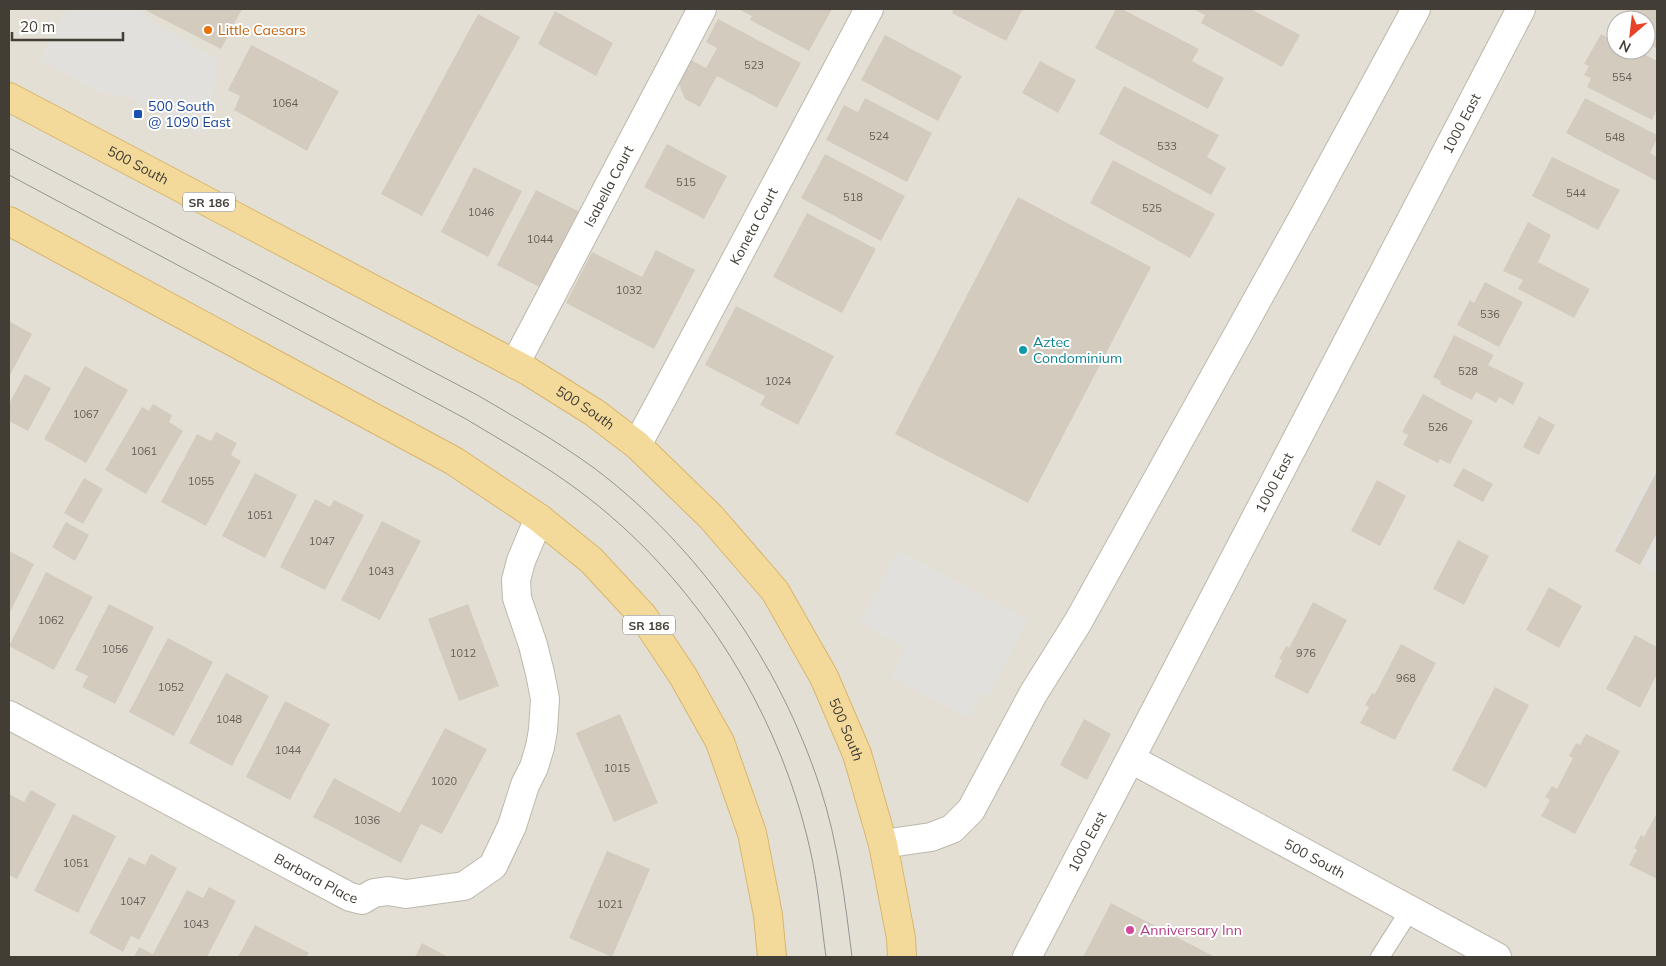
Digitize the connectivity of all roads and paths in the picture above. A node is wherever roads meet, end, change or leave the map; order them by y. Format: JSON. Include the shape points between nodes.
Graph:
{"nodes":[{"id":1,"x":702,"y":9,"type":"edge"},
{"id":2,"x":869,"y":9,"type":"edge"},
{"id":3,"x":1416,"y":9,"type":"edge"},
{"id":4,"x":1521,"y":9,"type":"edge"},
{"id":5,"x":9,"y":98,"type":"edge"},
{"id":6,"x":9,"y":221,"type":"edge"},
{"id":7,"x":515,"y":364,"type":"junction"},
{"id":8,"x":637,"y":445,"type":"junction"},
{"id":9,"x":539,"y":518,"type":"junction"},
{"id":10,"x":9,"y":715,"type":"edge"},
{"id":11,"x":1132,"y":758,"type":"junction"},
{"id":12,"x":883,"y":844,"type":"junction"},
{"id":13,"x":1410,"y":910,"type":"junction"},
{"id":14,"x":772,"y":957,"type":"edge"},
{"id":15,"x":902,"y":957,"type":"edge"},
{"id":16,"x":1027,"y":957,"type":"edge"},
{"id":17,"x":1380,"y":957,"type":"edge"},
{"id":18,"x":1497,"y":957,"type":"edge"}],
"edges":[{"from":1,"to":7,"type":"street","name":"Isabella Court"},
{"from":2,"to":8,"type":"street","name":"Koneta Court"},
{"from":3,"to":12,"type":"street","via":[[971,810],[952,830],[931,837]]},
{"from":4,"to":11,"type":"street","name":"1000 East"},
{"from":5,"to":7,"type":"main road","name":"500 South","number":"SR 186"},
{"from":6,"to":9,"type":"main road","number":"SR 186","via":[[446,456]]},
{"from":7,"to":8,"type":"main road","name":"500 South","number":"SR 186","via":[[595,413]]},
{"from":8,"to":12,"type":"main road","name":"500 South","number":"SR 186","via":[[711,517],[775,592],[824,677],[857,754]]},
{"from":9,"to":10,"type":"street","name":"Barbara Place","via":[[516,580],[517,598],[533,645],[545,699],[540,746],[512,826],[493,866],[464,886],[406,894],[388,891],[362,900],[350,897]]},
{"from":9,"to":14,"type":"main road","number":"SR 186","via":[[591,560],[644,616],[720,742],[752,833],[768,915]]},
{"from":11,"to":13,"type":"street","name":"500 South"},
{"from":11,"to":16,"type":"street","name":"1000 East"},
{"from":12,"to":15,"type":"main road","name":"500 South","number":"SR 186"},
{"from":13,"to":17,"type":"lane"},
{"from":13,"to":18,"type":"street","name":"500 South"}]}
